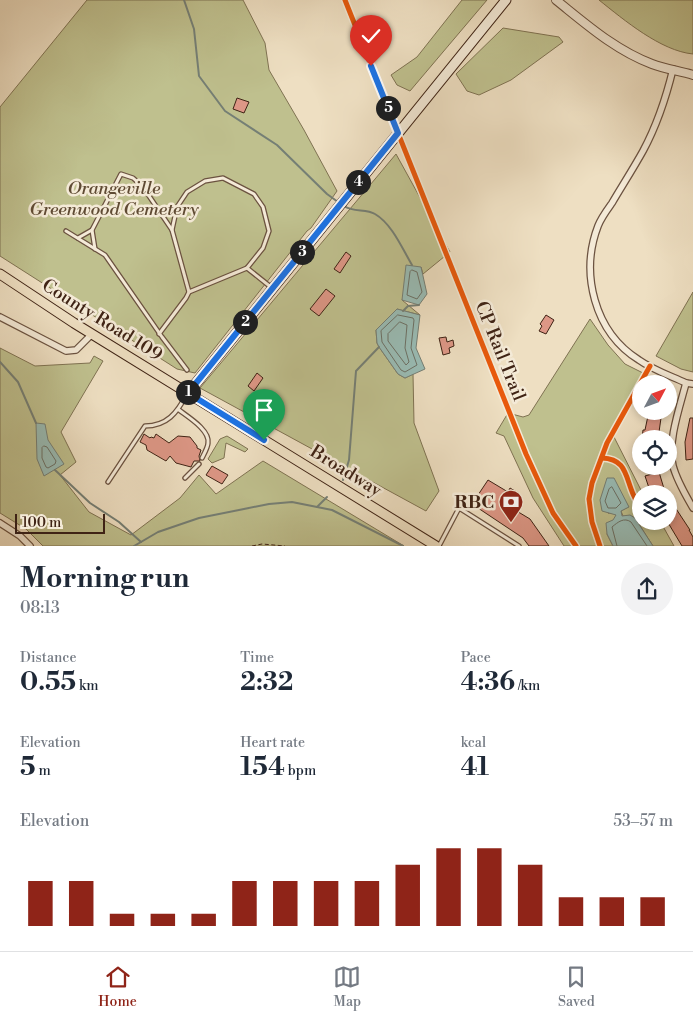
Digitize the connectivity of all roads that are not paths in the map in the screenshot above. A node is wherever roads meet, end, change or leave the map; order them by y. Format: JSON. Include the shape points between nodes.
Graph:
{"nodes":[{"id":1,"x":506,"y":0,"type":"edge"},
{"id":2,"x":556,"y":0,"type":"edge"},
{"id":3,"x":673,"y":69,"type":"junction"},
{"id":4,"x":693,"y":75,"type":"edge"},
{"id":5,"x":92,"y":230,"type":"junction"},
{"id":6,"x":172,"y":230,"type":"junction"},
{"id":7,"x":66,"y":232,"type":"dead end"},
{"id":8,"x":78,"y":238,"type":"junction"},
{"id":9,"x":96,"y":249,"type":"junction"},
{"id":10,"x":247,"y":268,"type":"junction"},
{"id":11,"x":0,"y":274,"type":"edge"},
{"id":12,"x":273,"y":288,"type":"junction"},
{"id":13,"x":189,"y":292,"type":"junction"},
{"id":14,"x":0,"y":317,"type":"edge"},
{"id":15,"x":92,"y":334,"type":"junction"},
{"id":16,"x":159,"y":334,"type":"junction"},
{"id":17,"x":186,"y":370,"type":"dead end"},
{"id":18,"x":690,"y":384,"type":"edge"},
{"id":19,"x":188,"y":393,"type":"junction"},
{"id":20,"x":179,"y":410,"type":"junction"},
{"id":21,"x":202,"y":458,"type":"dead end"},
{"id":22,"x":199,"y":464,"type":"dead end"},
{"id":23,"x":185,"y":478,"type":"dead end"},
{"id":24,"x":108,"y":482,"type":"dead end"},
{"id":25,"x":693,"y":508,"type":"edge"},
{"id":26,"x":0,"y":523,"type":"edge"},
{"id":27,"x":30,"y":546,"type":"edge"},
{"id":28,"x":437,"y":546,"type":"edge"},
{"id":29,"x":519,"y":546,"type":"edge"}],
"edges":[{"from":1,"to":12,"type":"main road"},
{"from":2,"to":3,"type":"street","via":[[602,37],[627,52]]},
{"from":3,"to":4,"type":"street"},
{"from":3,"to":18,"type":"street","via":[[643,151],[599,224],[590,260],[593,293],[616,340],[638,360]]},
{"from":5,"to":6,"type":"lane","via":[[121,174],[133,178],[143,187]]},
{"from":5,"to":8,"type":"lane"},
{"from":5,"to":9,"type":"lane"},
{"from":6,"to":10,"type":"lane","via":[[177,207],[187,192],[205,181],[223,178],[254,194],[263,207],[269,231],[263,248]]},
{"from":6,"to":13,"type":"lane"},
{"from":7,"to":8,"type":"lane"},
{"from":8,"to":9,"type":"lane"},
{"from":9,"to":16,"type":"lane","via":[[105,255]]},
{"from":10,"to":12,"type":"lane"},
{"from":10,"to":13,"type":"lane"},
{"from":11,"to":15,"type":"main road","name":"County Road 109"},
{"from":12,"to":19,"type":"main road"},
{"from":13,"to":16,"type":"lane"},
{"from":14,"to":15,"type":"street","via":[[66,351],[76,350]]},
{"from":15,"to":19,"type":"main road","name":"County Road 109"},
{"from":16,"to":17,"type":"lane"},
{"from":18,"to":25,"type":"street","via":[[671,446],[672,464],[679,485]]},
{"from":19,"to":20,"type":"lane"},
{"from":19,"to":28,"type":"main road","name":"Broadway"},
{"from":20,"to":21,"type":"lane","via":[[198,424],[206,435],[209,442]]},
{"from":20,"to":24,"type":"lane","via":[[170,419],[155,426],[145,426]]},
{"from":22,"to":23,"type":"lane"},
{"from":26,"to":27,"type":"street"},
{"from":28,"to":29,"type":"lane","via":[[459,508]]}]}
